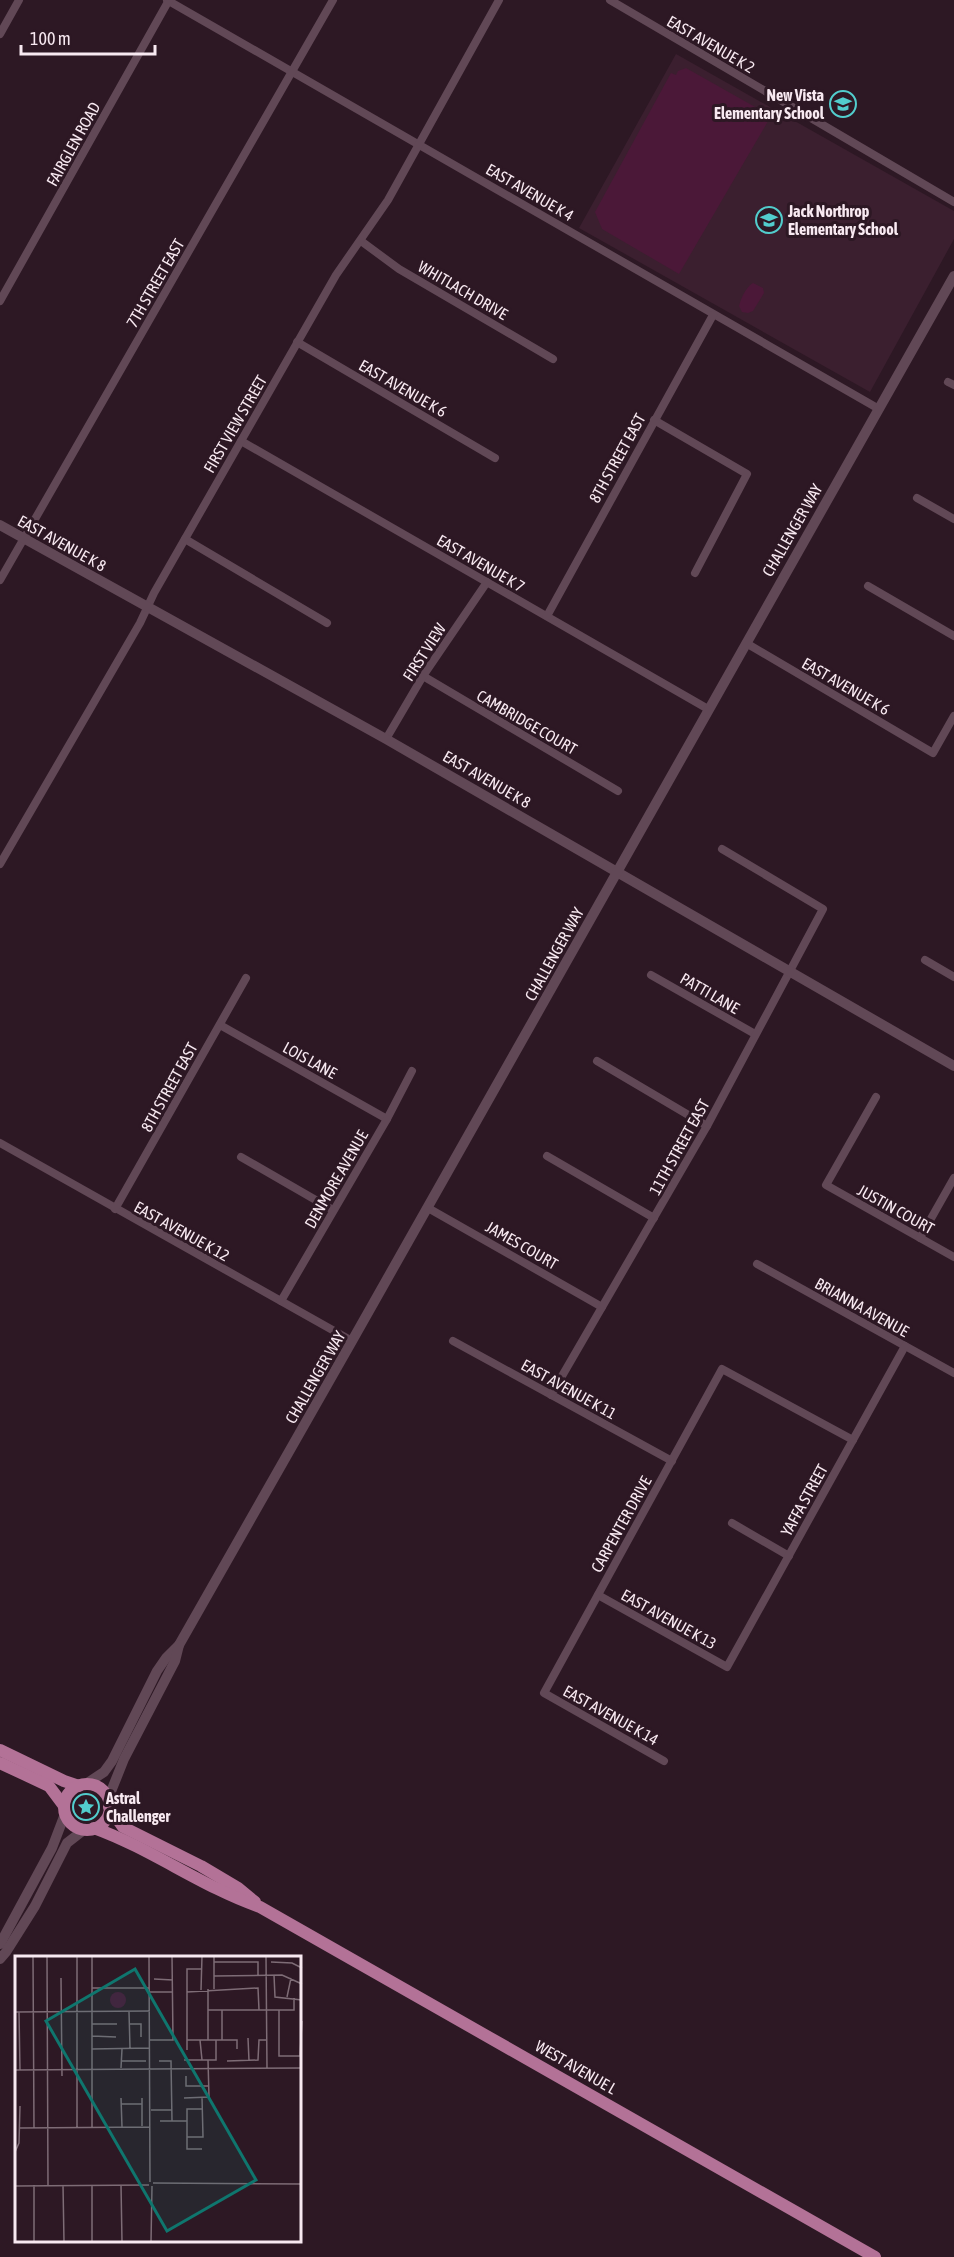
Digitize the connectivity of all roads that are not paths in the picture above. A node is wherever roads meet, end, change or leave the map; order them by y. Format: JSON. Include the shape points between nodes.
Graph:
{"nodes":[{"id":1,"x":19,"y":0,"type":"edge"},
{"id":2,"x":168,"y":0,"type":"edge"},
{"id":3,"x":333,"y":0,"type":"edge"},
{"id":4,"x":499,"y":0,"type":"edge"},
{"id":5,"x":610,"y":0,"type":"edge"},
{"id":6,"x":0,"y":34,"type":"edge"},
{"id":7,"x":291,"y":72,"type":"junction"},
{"id":8,"x":419,"y":143,"type":"junction"},
{"id":9,"x":954,"y":202,"type":"edge"},
{"id":10,"x":361,"y":241,"type":"junction"},
{"id":11,"x":954,"y":276,"type":"edge"},
{"id":12,"x":0,"y":301,"type":"edge"},
{"id":13,"x":713,"y":315,"type":"junction"},
{"id":14,"x":297,"y":342,"type":"junction"},
{"id":15,"x":554,"y":358,"type":"dead end"},
{"id":16,"x":879,"y":409,"type":"junction"},
{"id":17,"x":654,"y":420,"type":"junction"},
{"id":18,"x":241,"y":441,"type":"junction"},
{"id":19,"x":495,"y":458,"type":"dead end"},
{"id":20,"x":917,"y":498,"type":"dead end"},
{"id":21,"x":954,"y":519,"type":"edge"},
{"id":22,"x":0,"y":525,"type":"edge"},
{"id":23,"x":24,"y":538,"type":"junction"},
{"id":24,"x":185,"y":539,"type":"junction"},
{"id":25,"x":695,"y":573,"type":"dead end"},
{"id":26,"x":0,"y":580,"type":"edge"},
{"id":27,"x":487,"y":582,"type":"junction"},
{"id":28,"x":868,"y":586,"type":"dead end"},
{"id":29,"x":148,"y":608,"type":"junction"},
{"id":30,"x":547,"y":616,"type":"junction"},
{"id":31,"x":327,"y":623,"type":"dead end"},
{"id":32,"x":954,"y":636,"type":"edge"},
{"id":33,"x":746,"y":643,"type":"junction"},
{"id":34,"x":423,"y":676,"type":"junction"},
{"id":35,"x":708,"y":709,"type":"junction"},
{"id":36,"x":954,"y":716,"type":"edge"},
{"id":37,"x":386,"y":739,"type":"junction"},
{"id":38,"x":618,"y":791,"type":"dead end"},
{"id":39,"x":722,"y":849,"type":"dead end"},
{"id":40,"x":0,"y":864,"type":"edge"},
{"id":41,"x":618,"y":871,"type":"junction"},
{"id":42,"x":925,"y":960,"type":"dead end"},
{"id":43,"x":790,"y":973,"type":"junction"},
{"id":44,"x":651,"y":975,"type":"dead end"},
{"id":45,"x":954,"y":977,"type":"edge"},
{"id":46,"x":246,"y":978,"type":"dead end"},
{"id":47,"x":219,"y":1025,"type":"junction"},
{"id":48,"x":755,"y":1034,"type":"junction"},
{"id":49,"x":597,"y":1061,"type":"dead end"},
{"id":50,"x":954,"y":1066,"type":"edge"},
{"id":51,"x":412,"y":1071,"type":"dead end"},
{"id":52,"x":876,"y":1096,"type":"dead end"},
{"id":53,"x":387,"y":1119,"type":"junction"},
{"id":54,"x":707,"y":1126,"type":"junction"},
{"id":55,"x":0,"y":1143,"type":"edge"},
{"id":56,"x":547,"y":1156,"type":"dead end"},
{"id":57,"x":241,"y":1157,"type":"dead end"},
{"id":58,"x":954,"y":1178,"type":"edge"},
{"id":59,"x":428,"y":1208,"type":"junction"},
{"id":60,"x":115,"y":1209,"type":"junction"},
{"id":61,"x":333,"y":1210,"type":"junction"},
{"id":62,"x":654,"y":1218,"type":"junction"},
{"id":63,"x":920,"y":1238,"type":"junction"},
{"id":64,"x":954,"y":1257,"type":"edge"},
{"id":65,"x":757,"y":1264,"type":"dead end"},
{"id":66,"x":281,"y":1301,"type":"junction"},
{"id":67,"x":602,"y":1307,"type":"junction"},
{"id":68,"x":352,"y":1341,"type":"junction"},
{"id":69,"x":453,"y":1341,"type":"dead end"},
{"id":70,"x":905,"y":1346,"type":"junction"},
{"id":71,"x":954,"y":1373,"type":"edge"},
{"id":72,"x":552,"y":1395,"type":"junction"},
{"id":73,"x":853,"y":1440,"type":"junction"},
{"id":74,"x":672,"y":1461,"type":"junction"},
{"id":75,"x":732,"y":1523,"type":"dead end"},
{"id":76,"x":789,"y":1556,"type":"junction"},
{"id":77,"x":598,"y":1595,"type":"junction"},
{"id":78,"x":179,"y":1645,"type":"junction"},
{"id":79,"x":727,"y":1666,"type":"joint"},
{"id":80,"x":544,"y":1693,"type":"joint"},
{"id":81,"x":0,"y":1750,"type":"edge"},
{"id":82,"x":664,"y":1761,"type":"dead end"},
{"id":83,"x":0,"y":1763,"type":"edge"},
{"id":84,"x":82,"y":1785,"type":"junction"},
{"id":85,"x":109,"y":1803,"type":"junction"},
{"id":86,"x":64,"y":1810,"type":"junction"},
{"id":87,"x":90,"y":1829,"type":"junction"},
{"id":88,"x":260,"y":1907,"type":"junction"},
{"id":89,"x":0,"y":1944,"type":"edge"},
{"id":90,"x":0,"y":1959,"type":"edge"},
{"id":91,"x":875,"y":2257,"type":"edge"}],
"edges":[{"from":1,"to":6,"type":"street"},
{"from":2,"to":7,"type":"street","name":"EAST AVENUE K 4"},
{"from":2,"to":12,"type":"street","name":"FAIRGLEN ROAD"},
{"from":3,"to":7,"type":"street","name":"7TH STREET EAST"},
{"from":4,"to":8,"type":"street","name":"FIRST VIEW STREET"},
{"from":5,"to":9,"type":"street","name":"EAST AVENUE K 2"},
{"from":7,"to":8,"type":"street","name":"EAST AVENUE K 4"},
{"from":7,"to":23,"type":"street","name":"7TH STREET EAST"},
{"from":8,"to":10,"type":"street","name":"FIRST VIEW STREET"},
{"from":8,"to":13,"type":"street","name":"EAST AVENUE K 4"},
{"from":10,"to":14,"type":"street","name":"FIRST VIEW STREET"},
{"from":10,"to":15,"type":"street","name":"WHITLACH DRIVE","via":[[399,269]]},
{"from":11,"to":16,"type":"main road","name":"CHALLENGER WAY"},
{"from":13,"to":16,"type":"street","name":"EAST AVENUE K 4"},
{"from":13,"to":17,"type":"street","name":"8TH STREET EAST"},
{"from":14,"to":18,"type":"street","name":"FIRST VIEW STREET"},
{"from":14,"to":19,"type":"street","name":"EAST AVENUE K 6"},
{"from":16,"to":33,"type":"main road","name":"CHALLENGER WAY"},
{"from":17,"to":25,"type":"street","via":[[747,474]]},
{"from":17,"to":30,"type":"street","name":"8TH STREET EAST"},
{"from":18,"to":24,"type":"street","name":"FIRST VIEW STREET"},
{"from":18,"to":27,"type":"street","name":"EAST AVENUE K 7"},
{"from":20,"to":21,"type":"street"},
{"from":22,"to":23,"type":"main road","name":"EAST AVENUE K 8"},
{"from":23,"to":26,"type":"street","name":"7TH STREET EAST"},
{"from":23,"to":29,"type":"main road","name":"EAST AVENUE K 8"},
{"from":24,"to":29,"type":"street","name":"FIRST VIEW STREET"},
{"from":24,"to":31,"type":"street"},
{"from":27,"to":30,"type":"street","name":"EAST AVENUE K 7"},
{"from":27,"to":34,"type":"street","name":"FIRST VIEW"},
{"from":28,"to":32,"type":"street"},
{"from":29,"to":37,"type":"main road","name":"EAST AVENUE K 8"},
{"from":29,"to":40,"type":"street","name":"FIRST VIEW STREET"},
{"from":30,"to":35,"type":"street","name":"EAST AVENUE K 7"},
{"from":33,"to":35,"type":"main road","name":"CHALLENGER WAY"},
{"from":33,"to":36,"type":"street","name":"EAST AVENUE K 6","via":[[933,753]]},
{"from":34,"to":37,"type":"street","name":"FIRST VIEW"},
{"from":34,"to":38,"type":"street","name":"CAMBRIDGE COURT"},
{"from":35,"to":41,"type":"main road","name":"CHALLENGER WAY"},
{"from":37,"to":41,"type":"main road","name":"EAST AVENUE K 8"},
{"from":39,"to":43,"type":"street","name":"11TH STREET EAST","via":[[823,909]]},
{"from":41,"to":43,"type":"main road","name":"EAST AVENUE K 8"},
{"from":41,"to":59,"type":"main road","name":"CHALLENGER WAY"},
{"from":42,"to":45,"type":"street"},
{"from":43,"to":48,"type":"street","name":"11TH STREET EAST"},
{"from":43,"to":50,"type":"main road","name":"EAST AVENUE K 8"},
{"from":44,"to":48,"type":"street","name":"PATTI LANE"},
{"from":46,"to":47,"type":"street","name":"8TH STREET EAST"},
{"from":47,"to":53,"type":"street","name":"LOIS LANE"},
{"from":47,"to":60,"type":"street","name":"8TH STREET EAST"},
{"from":48,"to":54,"type":"street","name":"11TH STREET EAST"},
{"from":49,"to":54,"type":"street"},
{"from":51,"to":53,"type":"street","name":"DENMORE AVENUE"},
{"from":52,"to":63,"type":"street","name":"JUSTIN COURT","via":[[826,1185]]},
{"from":53,"to":61,"type":"street","name":"DENMORE AVENUE"},
{"from":54,"to":62,"type":"street","name":"11TH STREET EAST"},
{"from":55,"to":60,"type":"street","name":"EAST AVENUE K 12"},
{"from":56,"to":62,"type":"street"},
{"from":57,"to":61,"type":"street"},
{"from":58,"to":63,"type":"street"},
{"from":59,"to":67,"type":"street","name":"JAMES COURT"},
{"from":59,"to":68,"type":"main road","name":"CHALLENGER WAY"},
{"from":60,"to":66,"type":"street","name":"EAST AVENUE K 12"},
{"from":61,"to":66,"type":"street","name":"DENMORE AVENUE"},
{"from":62,"to":67,"type":"street","name":"11TH STREET EAST"},
{"from":63,"to":64,"type":"street","name":"JUSTIN COURT"},
{"from":65,"to":70,"type":"street","name":"BRIANNA AVENUE"},
{"from":66,"to":68,"type":"street","name":"EAST AVENUE K 12"},
{"from":67,"to":72,"type":"street","name":"11TH STREET EAST"},
{"from":68,"to":78,"type":"main road","name":"CHALLENGER WAY"},
{"from":69,"to":72,"type":"street","name":"EAST AVENUE K 11"},
{"from":70,"to":71,"type":"street","name":"BRIANNA AVENUE"},
{"from":70,"to":73,"type":"street","name":"YAFFA STREET"},
{"from":72,"to":74,"type":"street","name":"EAST AVENUE K 11"},
{"from":73,"to":74,"type":"street","name":"CARPENTER DRIVE","via":[[722,1369]]},
{"from":73,"to":76,"type":"street","name":"YAFFA STREET"},
{"from":74,"to":77,"type":"street","name":"CARPENTER DRIVE"},
{"from":75,"to":76,"type":"street"},
{"from":76,"to":79,"type":"street","name":"YAFFA STREET"},
{"from":77,"to":79,"type":"street","name":"EAST AVENUE K 13"},
{"from":77,"to":80,"type":"street","name":"CARPENTER DRIVE"},
{"from":78,"to":84,"type":"main road","name":"CHALLENGER WAY","via":[[158,1671],[106,1770]]},
{"from":78,"to":85,"type":"main road","name":"CHALLENGER WAY","via":[[175,1661],[124,1759]]},
{"from":80,"to":82,"type":"street","name":"EAST AVENUE K 14"},
{"from":81,"to":84,"type":"main road","via":[[64,1781]]},
{"from":83,"to":86,"type":"main road","via":[[49,1786]]},
{"from":84,"to":85,"type":"main road","via":[[99,1788]]},
{"from":84,"to":86,"type":"main road","via":[[68,1794]]},
{"from":85,"to":87,"type":"main road","via":[[105,1820]]},
{"from":85,"to":88,"type":"main road","name":"WEST AVENUE L","via":[[123,1827],[201,1866],[238,1888]]},
{"from":86,"to":87,"type":"main road","via":[[72,1824]]},
{"from":86,"to":89,"type":"main road","via":[[52,1848]]},
{"from":87,"to":88,"type":"main road","name":"WEST AVENUE L","via":[[135,1845],[233,1898]]},
{"from":87,"to":90,"type":"main road","via":[[67,1843],[35,1906]]},
{"from":88,"to":91,"type":"main road","name":"WEST AVENUE L"}]}
